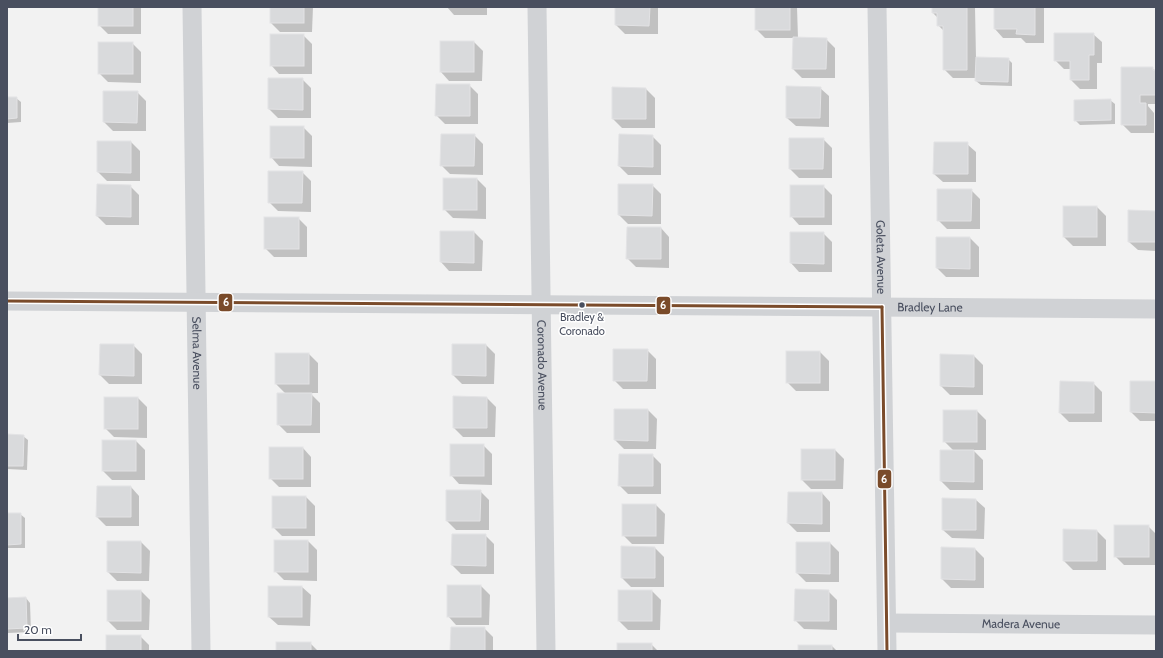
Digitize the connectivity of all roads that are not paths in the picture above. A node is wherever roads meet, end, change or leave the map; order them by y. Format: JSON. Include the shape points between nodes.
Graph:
{"nodes":[{"id":1,"x":192,"y":7,"type":"edge"},
{"id":2,"x":537,"y":7,"type":"edge"},
{"id":3,"x":877,"y":7,"type":"edge"},
{"id":4,"x":7,"y":301,"type":"edge"},
{"id":5,"x":196,"y":302,"type":"junction"},
{"id":6,"x":541,"y":304,"type":"junction"},
{"id":7,"x":882,"y":307,"type":"junction"},
{"id":8,"x":1156,"y":309,"type":"edge"},
{"id":9,"x":887,"y":622,"type":"junction"},
{"id":10,"x":1156,"y":625,"type":"edge"},
{"id":11,"x":201,"y":651,"type":"edge"},
{"id":12,"x":546,"y":651,"type":"edge"},
{"id":13,"x":887,"y":651,"type":"edge"}],
"edges":[{"from":1,"to":5,"type":"street","name":"Selma Avenue"},
{"from":2,"to":6,"type":"street","name":"Coronado Avenue"},
{"from":3,"to":7,"type":"street","name":"Goleta Avenue"},
{"from":4,"to":5,"type":"street","name":"Bradley Lane"},
{"from":5,"to":6,"type":"street","name":"Bradley Lane"},
{"from":5,"to":11,"type":"street","name":"Selma Avenue"},
{"from":6,"to":7,"type":"street","name":"Bradley Lane"},
{"from":6,"to":12,"type":"street","name":"Coronado Avenue"},
{"from":7,"to":8,"type":"street","name":"Bradley Lane"},
{"from":7,"to":9,"type":"street","name":"Goleta Avenue"},
{"from":9,"to":10,"type":"street","name":"Madera Avenue"},
{"from":9,"to":13,"type":"street","name":"Goleta Avenue"}]}
